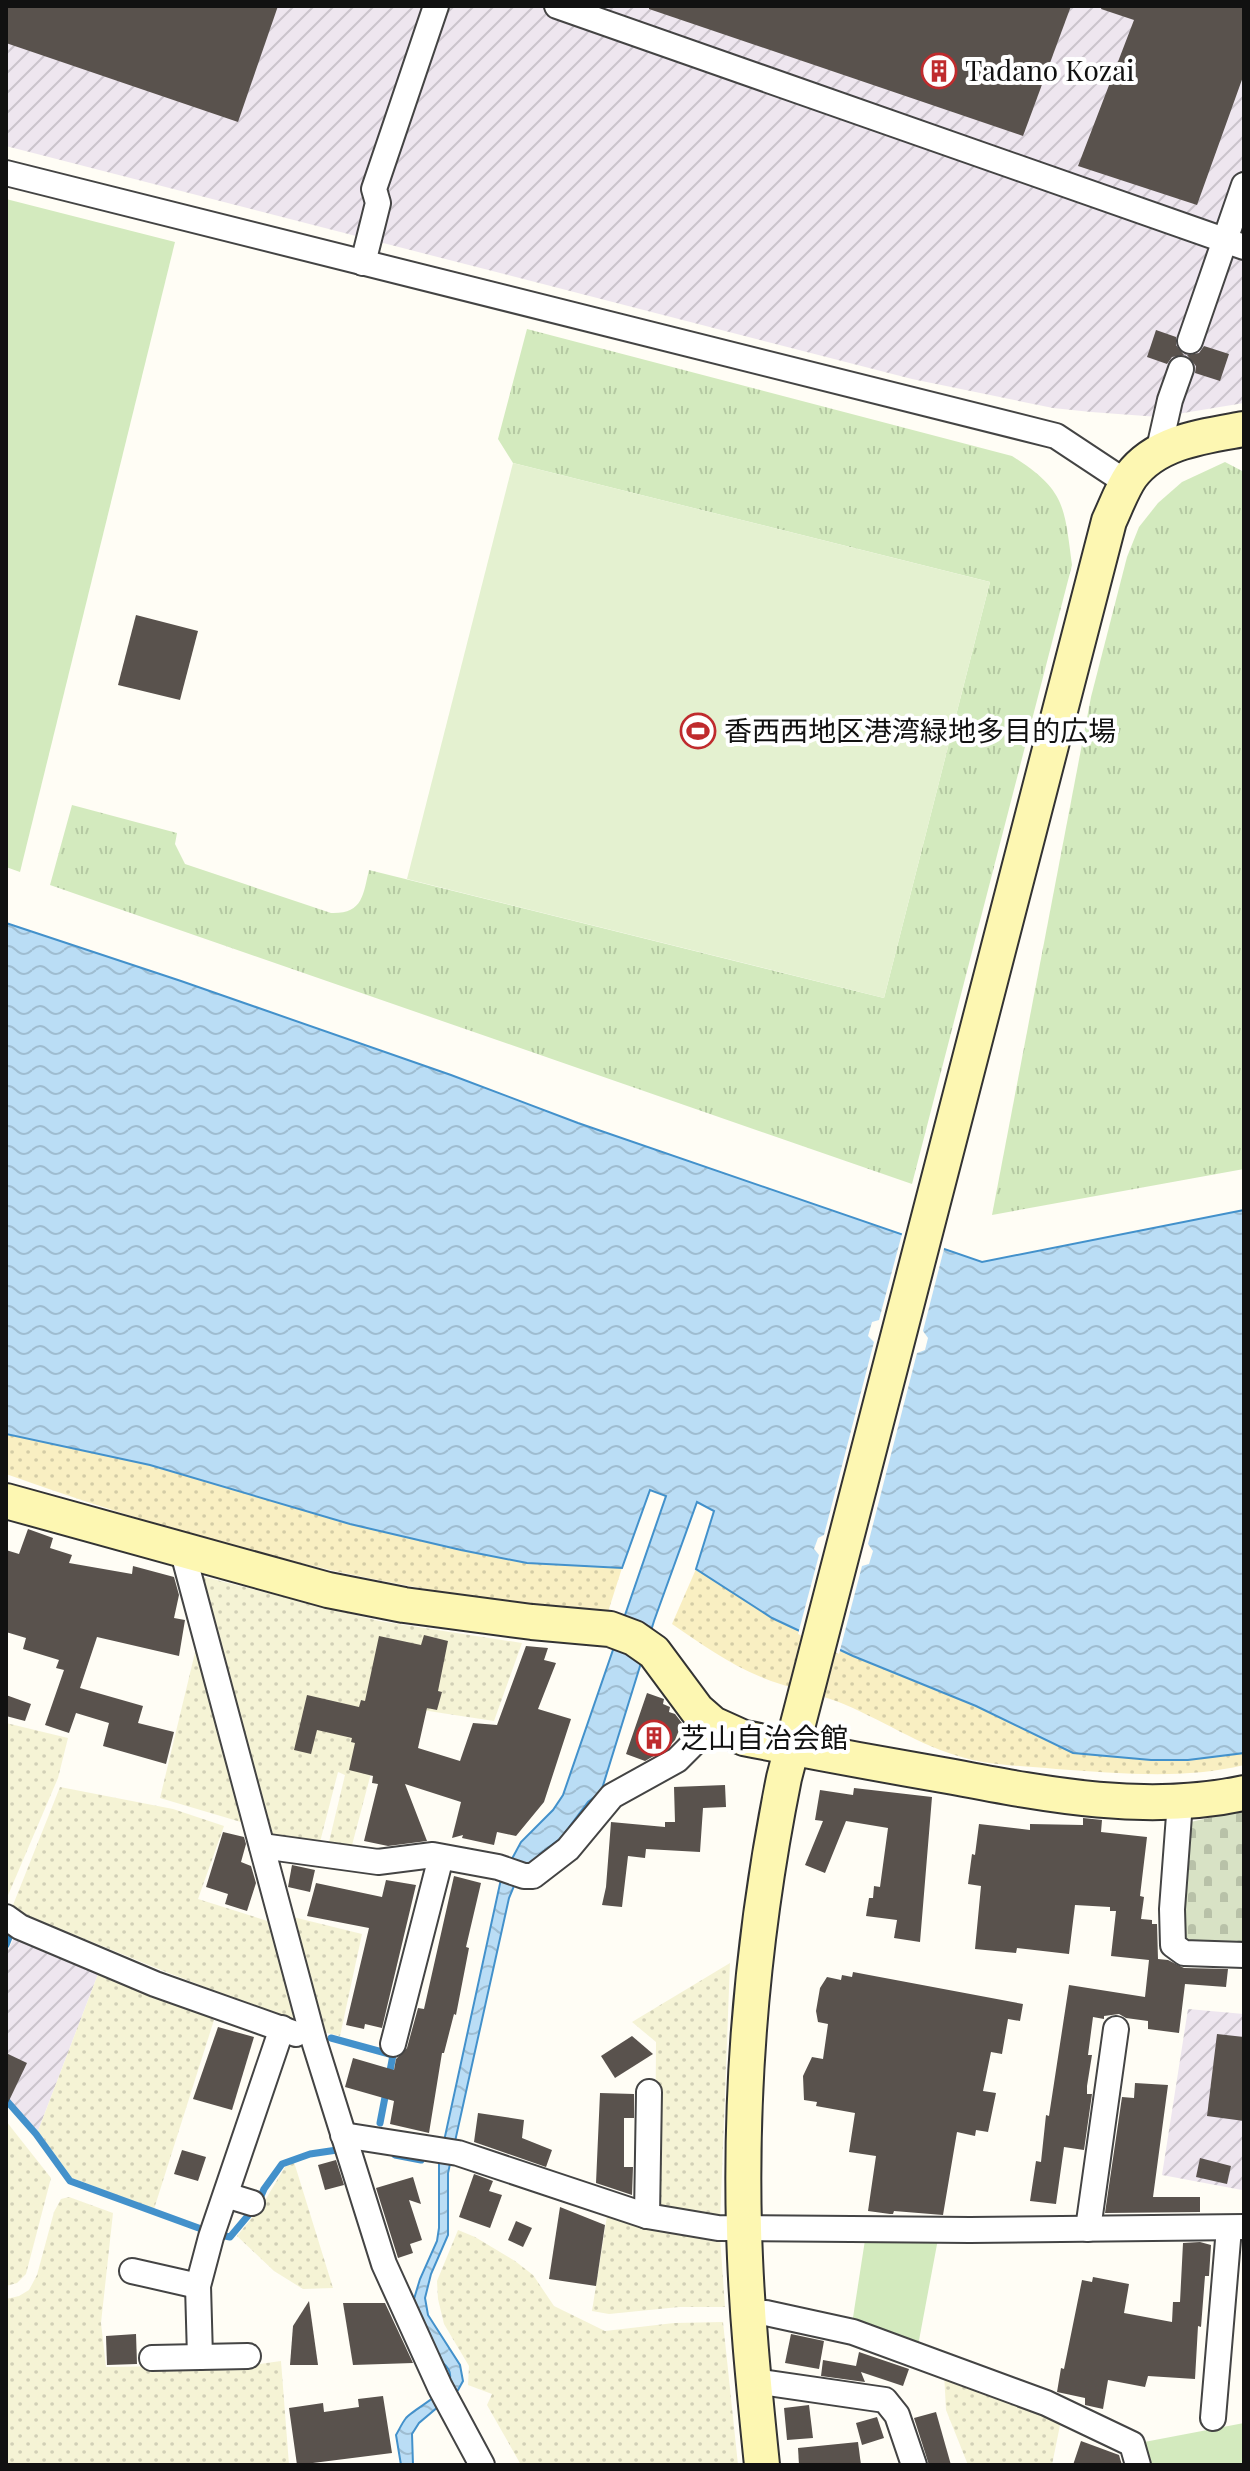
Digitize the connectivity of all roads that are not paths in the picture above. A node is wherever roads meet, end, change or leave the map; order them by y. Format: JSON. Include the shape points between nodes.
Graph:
{"nodes":[{"id":1,"x":436,"y":6,"type":"edge"},
{"id":2,"x":557,"y":6,"type":"edge"},
{"id":3,"x":6,"y":173,"type":"edge"},
{"id":4,"x":1244,"y":185,"type":"edge"},
{"id":5,"x":1234,"y":244,"type":"edge"},
{"id":6,"x":363,"y":263,"type":"junction"},
{"id":7,"x":1190,"y":341,"type":"dead end"},
{"id":8,"x":1181,"y":369,"type":"dead end"},
{"id":9,"x":1244,"y":429,"type":"edge"},
{"id":10,"x":1158,"y":453,"type":"junction"},
{"id":11,"x":1127,"y":483,"type":"junction"},
{"id":12,"x":6,"y":1501,"type":"edge"},
{"id":13,"x":182,"y":1549,"type":"junction"},
{"id":14,"x":713,"y":1724,"type":"junction"},
{"id":15,"x":793,"y":1748,"type":"junction"},
{"id":16,"x":1244,"y":1793,"type":"edge"},
{"id":17,"x":1180,"y":1802,"type":"junction"},
{"id":18,"x":262,"y":1846,"type":"junction"},
{"id":19,"x":441,"y":1857,"type":"junction"},
{"id":20,"x":6,"y":1917,"type":"edge"},
{"id":21,"x":1244,"y":1955,"type":"edge"},
{"id":22,"x":282,"y":2028,"type":"junction"},
{"id":23,"x":1117,"y":2029,"type":"dead end"},
{"id":24,"x":314,"y":2041,"type":"junction"},
{"id":25,"x":393,"y":2044,"type":"dead end"},
{"id":26,"x":649,"y":2092,"type":"dead end"},
{"id":27,"x":343,"y":2135,"type":"junction"},
{"id":28,"x":226,"y":2195,"type":"junction"},
{"id":29,"x":252,"y":2203,"type":"dead end"},
{"id":30,"x":647,"y":2216,"type":"junction"},
{"id":31,"x":1236,"y":2227,"type":"edge"},
{"id":32,"x":1088,"y":2229,"type":"junction"},
{"id":33,"x":744,"y":2230,"type":"junction"},
{"id":34,"x":132,"y":2271,"type":"dead end"},
{"id":35,"x":198,"y":2286,"type":"junction"},
{"id":36,"x":749,"y":2314,"type":"junction"},
{"id":37,"x":248,"y":2356,"type":"dead end"},
{"id":38,"x":200,"y":2357,"type":"junction"},
{"id":39,"x":152,"y":2358,"type":"dead end"},
{"id":40,"x":754,"y":2381,"type":"junction"},
{"id":41,"x":1213,"y":2418,"type":"dead end"},
{"id":42,"x":482,"y":2465,"type":"edge"},
{"id":43,"x":762,"y":2465,"type":"edge"},
{"id":44,"x":914,"y":2465,"type":"edge"},
{"id":45,"x":1138,"y":2465,"type":"edge"}],
"edges":[{"from":1,"to":6,"type":"street","via":[[374,189],[378,203]]},
{"from":2,"to":5,"type":"street"},
{"from":3,"to":6,"type":"street"},
{"from":4,"to":5,"type":"street"},
{"from":5,"to":7,"type":"street"},
{"from":6,"to":11,"type":"street","via":[[1056,436]]},
{"from":8,"to":10,"type":"street"},
{"from":9,"to":10,"type":"street","via":[[1187,440]]},
{"from":10,"to":11,"type":"street"},
{"from":11,"to":15,"type":"street","via":[[1109,521]]},
{"from":12,"to":13,"type":"street"},
{"from":13,"to":14,"type":"street","via":[[374,1599],[610,1629],[654,1652]]},
{"from":13,"to":18,"type":"street"},
{"from":14,"to":15,"type":"street","via":[[744,1738]]},
{"from":14,"to":19,"type":"street","via":[[677,1760],[612,1796],[568,1849],[533,1876]]},
{"from":15,"to":17,"type":"street","via":[[1037,1792]]},
{"from":15,"to":33,"type":"street","via":[[755,1946],[745,2090]]},
{"from":16,"to":17,"type":"street"},
{"from":17,"to":21,"type":"street","via":[[1173,1945],[1184,1953]]},
{"from":18,"to":19,"type":"street","via":[[378,1862]]},
{"from":18,"to":24,"type":"street"},
{"from":19,"to":25,"type":"street"},
{"from":20,"to":22,"type":"street","via":[[155,1984]]},
{"from":22,"to":24,"type":"street"},
{"from":22,"to":28,"type":"street"},
{"from":23,"to":32,"type":"street"},
{"from":24,"to":27,"type":"street"},
{"from":26,"to":30,"type":"street"},
{"from":27,"to":30,"type":"street","via":[[458,2153]]},
{"from":27,"to":42,"type":"street","via":[[384,2264]]},
{"from":28,"to":29,"type":"street"},
{"from":28,"to":35,"type":"street"},
{"from":30,"to":33,"type":"street"},
{"from":31,"to":32,"type":"street"},
{"from":31,"to":41,"type":"street"},
{"from":32,"to":33,"type":"street"},
{"from":33,"to":36,"type":"street"},
{"from":34,"to":35,"type":"street"},
{"from":35,"to":38,"type":"street"},
{"from":36,"to":40,"type":"street"},
{"from":36,"to":45,"type":"street","via":[[853,2332],[1046,2403],[1132,2444]]},
{"from":37,"to":38,"type":"street"},
{"from":38,"to":39,"type":"street"},
{"from":40,"to":43,"type":"street"},
{"from":40,"to":44,"type":"street","via":[[885,2400],[897,2415]]}]}
